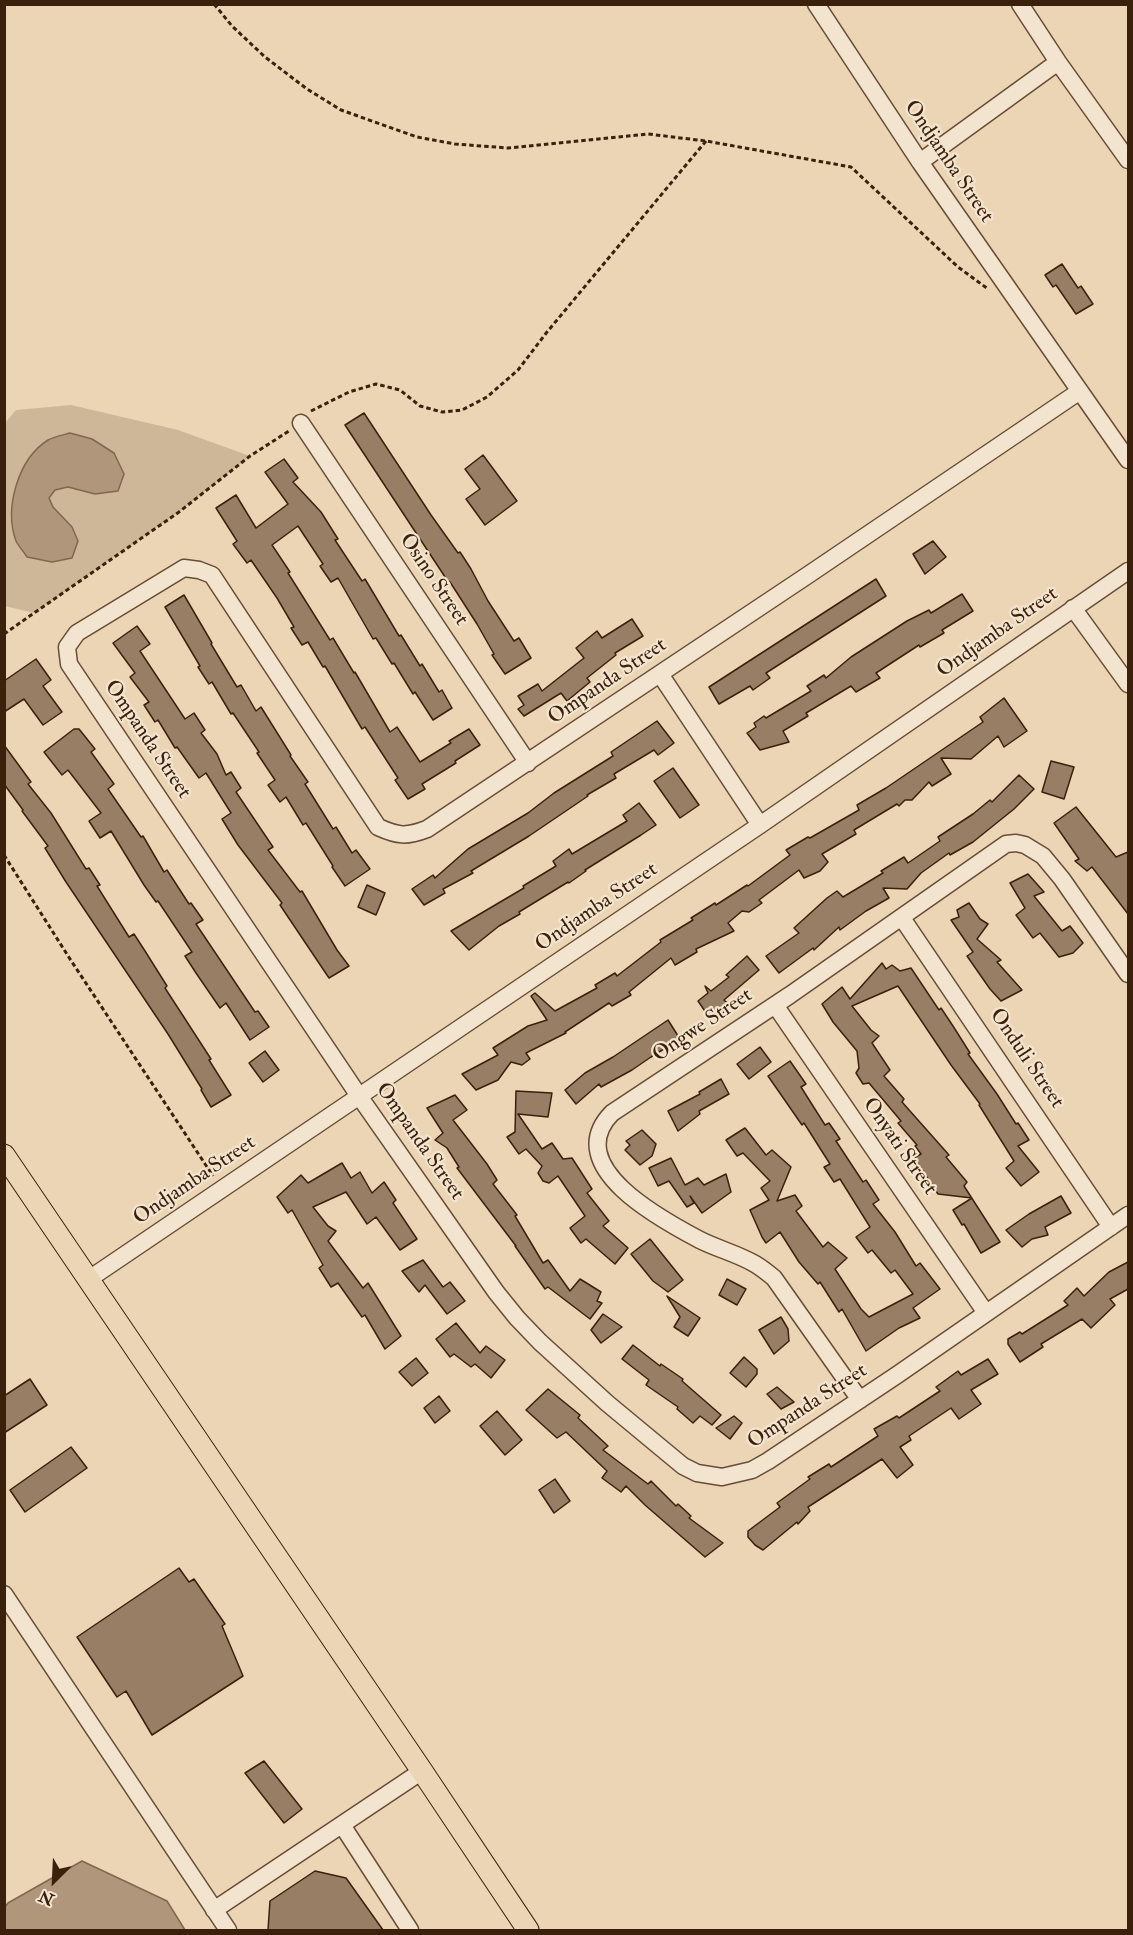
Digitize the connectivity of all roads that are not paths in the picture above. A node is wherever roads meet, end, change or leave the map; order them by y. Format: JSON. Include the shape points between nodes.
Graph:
{"nodes":[{"id":1,"x":816,"y":4,"type":"edge"},
{"id":2,"x":1020,"y":4,"type":"edge"},
{"id":3,"x":1058,"y":62,"type":"junction"},
{"id":4,"x":1128,"y":160,"type":"edge"},
{"id":5,"x":920,"y":162,"type":"junction"},
{"id":6,"x":1080,"y":391,"type":"junction"},
{"id":7,"x":301,"y":423,"type":"road end"},
{"id":8,"x":1124,"y":442,"type":"edge"},
{"id":9,"x":1128,"y":460,"type":"edge"},
{"id":10,"x":1128,"y":571,"type":"edge"},
{"id":11,"x":1073,"y":608,"type":"junction"},
{"id":12,"x":660,"y":674,"type":"junction"},
{"id":13,"x":1128,"y":684,"type":"edge"},
{"id":14,"x":528,"y":763,"type":"junction"},
{"id":15,"x":760,"y":825,"type":"junction"},
{"id":16,"x":902,"y":918,"type":"junction"},
{"id":17,"x":1128,"y":974,"type":"edge"},
{"id":18,"x":775,"y":1005,"type":"junction"},
{"id":19,"x":359,"y":1096,"type":"junction"},
{"id":20,"x":4,"y":1155,"type":"edge"},
{"id":21,"x":1128,"y":1215,"type":"edge"},
{"id":22,"x":1111,"y":1227,"type":"junction"},
{"id":23,"x":89,"y":1279,"type":"junction"},
{"id":24,"x":986,"y":1313,"type":"junction"},
{"id":25,"x":860,"y":1400,"type":"junction"},
{"id":26,"x":4,"y":1594,"type":"edge"},
{"id":27,"x":422,"y":1771,"type":"junction"},
{"id":28,"x":342,"y":1825,"type":"junction"},
{"id":29,"x":214,"y":1910,"type":"junction"},
{"id":30,"x":228,"y":1930,"type":"edge"},
{"id":31,"x":410,"y":1930,"type":"edge"},
{"id":32,"x":528,"y":1930,"type":"edge"}],
"edges":[{"from":1,"to":5,"type":"street","name":"Ondjamba Street"},
{"from":2,"to":3,"type":"street"},
{"from":3,"to":4,"type":"street"},
{"from":3,"to":5,"type":"street"},
{"from":5,"to":6,"type":"street","name":"Ondjamba Street"},
{"from":6,"to":8,"type":"street","name":"Ondjamba Street"},
{"from":6,"to":12,"type":"street","name":"Ompanda Street"},
{"from":7,"to":14,"type":"street","name":"Osino Street"},
{"from":8,"to":9,"type":"street","name":"Ondjamba Street"},
{"from":10,"to":11,"type":"street","name":"Ondjamba Street"},
{"from":11,"to":13,"type":"street"},
{"from":11,"to":15,"type":"street","name":"Ondjamba Street"},
{"from":12,"to":14,"type":"street","name":"Ompanda Street"},
{"from":12,"to":15,"type":"street"},
{"from":14,"to":19,"type":"street","name":"Ompanda Street","via":[[427,829],[403,835],[378,827],[212,575],[199,570],[184,568],[77,633],[67,647],[69,664]]},
{"from":15,"to":19,"type":"street","name":"Ondjamba Street"},
{"from":16,"to":17,"type":"street","name":"Ongwe Street","via":[[1006,844],[1016,843],[1035,850],[1056,871]]},
{"from":16,"to":18,"type":"street","name":"Ongwe Street"},
{"from":16,"to":22,"type":"street","name":"Onduli Street"},
{"from":18,"to":24,"type":"street","name":"Onyati Street"},
{"from":18,"to":25,"type":"street","name":"Ongwe Street","via":[[612,1113],[604,1121],[597,1145],[611,1178],[623,1192],[700,1239],[756,1264],[774,1278]]},
{"from":19,"to":23,"type":"street","name":"Ondjamba Street"},
{"from":19,"to":25,"type":"street","name":"Ompanda Street","via":[[517,1318],[607,1403],[683,1466],[697,1473],[723,1477],[752,1470]]},
{"from":20,"to":23,"type":"main road"},
{"from":21,"to":22,"type":"street","name":"Ompanda Street"},
{"from":22,"to":24,"type":"street","name":"Ompanda Street"},
{"from":23,"to":27,"type":"main road"},
{"from":24,"to":25,"type":"street","name":"Ompanda Street"},
{"from":26,"to":29,"type":"street"},
{"from":27,"to":28,"type":"street"},
{"from":27,"to":32,"type":"main road"},
{"from":28,"to":29,"type":"street"},
{"from":28,"to":31,"type":"street"},
{"from":29,"to":30,"type":"street"}]}
